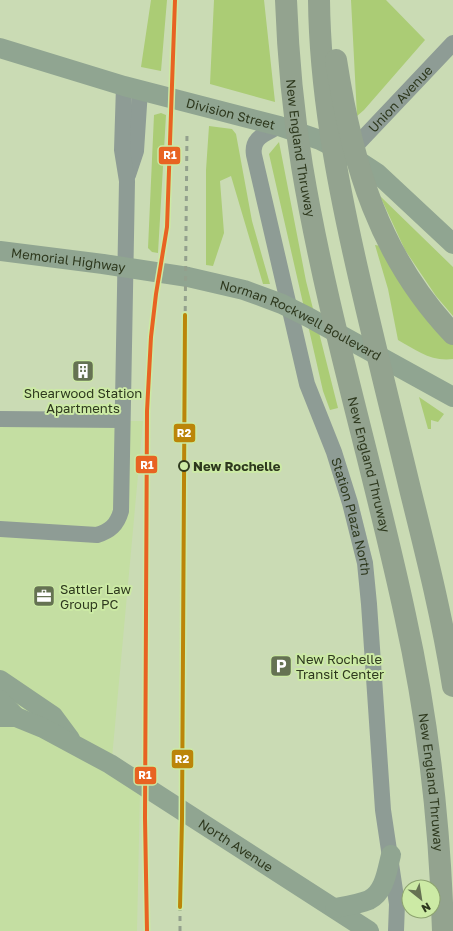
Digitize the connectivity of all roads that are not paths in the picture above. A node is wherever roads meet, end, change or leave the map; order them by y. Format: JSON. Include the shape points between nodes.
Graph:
{"nodes":[{"id":1,"x":286,"y":0,"type":"edge"},
{"id":2,"x":319,"y":0,"type":"edge"},
{"id":3,"x":327,"y":0,"type":"edge"},
{"id":4,"x":453,"y":43,"type":"edge"},
{"id":5,"x":0,"y":48,"type":"edge"},
{"id":6,"x":140,"y":90,"type":"junction"},
{"id":7,"x":279,"y":126,"type":"junction"},
{"id":8,"x":348,"y":154,"type":"junction"},
{"id":9,"x":453,"y":244,"type":"edge"},
{"id":10,"x":0,"y":251,"type":"edge"},
{"id":11,"x":131,"y":269,"type":"junction"},
{"id":12,"x":453,"y":334,"type":"edge"},
{"id":13,"x":445,"y":388,"type":"edge"},
{"id":14,"x":0,"y":420,"type":"edge"},
{"id":15,"x":122,"y":420,"type":"junction"},
{"id":16,"x":0,"y":529,"type":"edge"},
{"id":17,"x":0,"y":680,"type":"edge"},
{"id":18,"x":453,"y":686,"type":"edge"},
{"id":19,"x":0,"y":700,"type":"edge"},
{"id":20,"x":8,"y":717,"type":"edge"},
{"id":21,"x":72,"y":742,"type":"junction"},
{"id":22,"x":391,"y":855,"type":"junction"},
{"id":23,"x":335,"y":908,"type":"junction"},
{"id":24,"x":369,"y":931,"type":"edge"},
{"id":25,"x":396,"y":931,"type":"edge"},
{"id":26,"x":443,"y":931,"type":"edge"}],
"edges":[{"from":1,"to":26,"type":"highway","name":"New England Thruway","via":[[294,109],[311,215],[405,614],[425,720],[438,841]]},
{"from":2,"to":18,"type":"highway","via":[[328,119],[338,178],[365,303],[431,577]]},
{"from":3,"to":12,"type":"highway","via":[[350,135],[367,193],[403,267]]},
{"from":4,"to":8,"type":"street","name":"Union Avenue"},
{"from":5,"to":6,"type":"main road","name":"Division Street"},
{"from":6,"to":7,"type":"main road","name":"Division Street"},
{"from":6,"to":11,"type":"street","via":[[136,151],[127,181]]},
{"from":7,"to":8,"type":"main road","name":"Division Street","via":[[320,140]]},
{"from":7,"to":22,"type":"street","name":"Station Plaza North","via":[[257,139],[253,148],[254,155],[307,384],[334,452],[365,563],[383,810]]},
{"from":8,"to":9,"type":"main road","name":"Division Street","via":[[377,173]]},
{"from":10,"to":11,"type":"main road","name":"Memorial Highway"},
{"from":11,"to":13,"type":"main road","name":"Norman Rockwell Boulevard","via":[[210,281],[268,299]]},
{"from":11,"to":15,"type":"street"},
{"from":14,"to":15,"type":"street"},
{"from":15,"to":16,"type":"street","via":[[121,511],[113,527],[97,535]]},
{"from":17,"to":21,"type":"main road","via":[[53,716]]},
{"from":19,"to":20,"type":"main road","name":"North Avenue"},
{"from":20,"to":21,"type":"main road","name":"North Avenue","via":[[43,728]]},
{"from":21,"to":23,"type":"main road","name":"North Avenue","via":[[119,769]]},
{"from":22,"to":23,"type":"main road","via":[[385,880],[379,892],[369,900]]},
{"from":22,"to":25,"type":"street","name":"Station Plaza North","via":[[397,904]]},
{"from":23,"to":24,"type":"main road","name":"North Avenue"}]}
